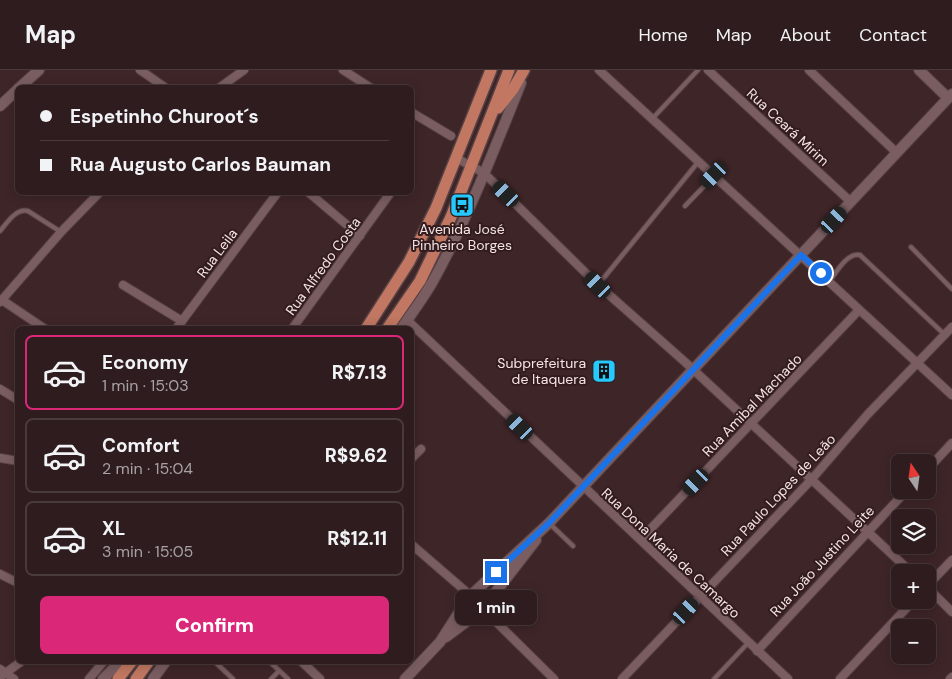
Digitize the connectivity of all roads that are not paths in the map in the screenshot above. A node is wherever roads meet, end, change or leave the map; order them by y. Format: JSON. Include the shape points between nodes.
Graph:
{"nodes":[{"id":1,"x":39,"y":70,"type":"edge"},
{"id":2,"x":140,"y":70,"type":"edge"},
{"id":3,"x":244,"y":70,"type":"edge"},
{"id":4,"x":343,"y":70,"type":"edge"},
{"id":5,"x":491,"y":70,"type":"edge"},
{"id":6,"x":509,"y":70,"type":"edge"},
{"id":7,"x":525,"y":70,"type":"edge"},
{"id":8,"x":599,"y":70,"type":"edge"},
{"id":9,"x":698,"y":70,"type":"edge"},
{"id":10,"x":708,"y":70,"type":"edge"},
{"id":11,"x":809,"y":70,"type":"edge"},
{"id":12,"x":919,"y":70,"type":"edge"},
{"id":13,"x":22,"y":85,"type":"edge"},
{"id":14,"x":162,"y":85,"type":"edge"},
{"id":15,"x":223,"y":85,"type":"edge"},
{"id":16,"x":366,"y":85,"type":"edge"},
{"id":17,"x":15,"y":91,"type":"edge"},
{"id":18,"x":951,"y":98,"type":"edge"},
{"id":19,"x":0,"y":106,"type":"edge"},
{"id":20,"x":414,"y":114,"type":"edge"},
{"id":21,"x":652,"y":119,"type":"junction"},
{"id":22,"x":489,"y":120,"type":"junction"},
{"id":23,"x":451,"y":136,"type":"dead end"},
{"id":24,"x":897,"y":153,"type":"junction"},
{"id":25,"x":456,"y":158,"type":"junction"},
{"id":26,"x":699,"y":161,"type":"junction"},
{"id":27,"x":471,"y":165,"type":"junction"},
{"id":28,"x":484,"y":173,"type":"junction"},
{"id":29,"x":714,"y":175,"type":"junction"},
{"id":30,"x":97,"y":195,"type":"edge"},
{"id":31,"x":276,"y":195,"type":"edge"},
{"id":32,"x":312,"y":195,"type":"edge"},
{"id":33,"x":388,"y":195,"type":"edge"},
{"id":34,"x":850,"y":202,"type":"junction"},
{"id":35,"x":684,"y":206,"type":"dead end"},
{"id":36,"x":0,"y":231,"type":"edge"},
{"id":37,"x":61,"y":232,"type":"junction"},
{"id":38,"x":360,"y":236,"type":"junction"},
{"id":39,"x":911,"y":248,"type":"dead end"},
{"id":40,"x":801,"y":255,"type":"junction"},
{"id":41,"x":830,"y":282,"type":"junction"},
{"id":42,"x":123,"y":285,"type":"dead end"},
{"id":43,"x":598,"y":285,"type":"junction"},
{"id":44,"x":952,"y":288,"type":"edge"},
{"id":45,"x":1,"y":301,"type":"edge"},
{"id":46,"x":859,"y":310,"type":"junction"},
{"id":47,"x":182,"y":321,"type":"junction"},
{"id":48,"x":404,"y":324,"type":"edge"},
{"id":49,"x":40,"y":326,"type":"edge"},
{"id":50,"x":178,"y":326,"type":"edge"},
{"id":51,"x":294,"y":326,"type":"edge"},
{"id":52,"x":368,"y":326,"type":"edge"},
{"id":53,"x":389,"y":326,"type":"edge"},
{"id":54,"x":952,"y":327,"type":"edge"},
{"id":55,"x":414,"y":333,"type":"edge"},
{"id":56,"x":944,"y":335,"type":"junction"},
{"id":57,"x":917,"y":363,"type":"junction"},
{"id":58,"x":693,"y":369,"type":"junction"},
{"id":59,"x":0,"y":389,"type":"edge"},
{"id":60,"x":952,"y":395,"type":"edge"},
{"id":61,"x":15,"y":398,"type":"edge"},
{"id":62,"x":752,"y":424,"type":"junction"},
{"id":63,"x":952,"y":443,"type":"edge"},
{"id":64,"x":421,"y":449,"type":"dead end"},
{"id":65,"x":414,"y":456,"type":"edge"},
{"id":66,"x":0,"y":458,"type":"edge"},
{"id":67,"x":15,"y":460,"type":"edge"},
{"id":68,"x":936,"y":460,"type":"edge"},
{"id":69,"x":811,"y":480,"type":"junction"},
{"id":70,"x":583,"y":487,"type":"junction"},
{"id":71,"x":899,"y":499,"type":"edge"},
{"id":72,"x":548,"y":524,"type":"junction"},
{"id":73,"x":867,"y":533,"type":"junction"},
{"id":74,"x":641,"y":539,"type":"junction"},
{"id":75,"x":573,"y":546,"type":"dead end"},
{"id":76,"x":414,"y":547,"type":"edge"},
{"id":77,"x":952,"y":560,"type":"edge"},
{"id":78,"x":902,"y":564,"type":"edge"},
{"id":79,"x":0,"y":574,"type":"edge"},
{"id":80,"x":936,"y":578,"type":"edge"},
{"id":81,"x":15,"y":582,"type":"edge"},
{"id":82,"x":936,"y":595,"type":"edge"},
{"id":83,"x":700,"y":597,"type":"junction"},
{"id":84,"x":469,"y":598,"type":"junction"},
{"id":85,"x":906,"y":609,"type":"edge"},
{"id":86,"x":482,"y":610,"type":"junction"},
{"id":87,"x":952,"y":612,"type":"edge"},
{"id":88,"x":440,"y":642,"type":"junction"},
{"id":89,"x":748,"y":643,"type":"junction"},
{"id":90,"x":757,"y":651,"type":"junction"},
{"id":91,"x":17,"y":664,"type":"edge"},
{"id":92,"x":101,"y":664,"type":"edge"},
{"id":93,"x":118,"y":664,"type":"edge"},
{"id":94,"x":130,"y":664,"type":"edge"},
{"id":95,"x":147,"y":664,"type":"edge"},
{"id":96,"x":164,"y":664,"type":"edge"},
{"id":97,"x":217,"y":664,"type":"edge"},
{"id":98,"x":272,"y":664,"type":"edge"},
{"id":99,"x":304,"y":664,"type":"edge"},
{"id":100,"x":279,"y":671,"type":"junction"},
{"id":101,"x":2,"y":673,"type":"edge"},
{"id":102,"x":14,"y":679,"type":"edge"},
{"id":103,"x":88,"y":679,"type":"edge"},
{"id":104,"x":104,"y":679,"type":"edge"},
{"id":105,"x":118,"y":679,"type":"edge"},
{"id":106,"x":136,"y":679,"type":"edge"},
{"id":107,"x":152,"y":679,"type":"edge"},
{"id":108,"x":233,"y":679,"type":"edge"},
{"id":109,"x":270,"y":679,"type":"edge"},
{"id":110,"x":288,"y":679,"type":"edge"},
{"id":111,"x":320,"y":679,"type":"edge"},
{"id":112,"x":405,"y":679,"type":"edge"},
{"id":113,"x":554,"y":679,"type":"edge"},
{"id":114,"x":622,"y":679,"type":"edge"},
{"id":115,"x":714,"y":679,"type":"edge"},
{"id":116,"x":788,"y":679,"type":"edge"},
{"id":117,"x":840,"y":679,"type":"edge"}],
"edges":[{"from":1,"to":13,"type":"main road"},
{"from":2,"to":14,"type":"street"},
{"from":3,"to":15,"type":"street"},
{"from":4,"to":16,"type":"street"},
{"from":5,"to":25,"type":"main road"},
{"from":6,"to":22,"type":"main road"},
{"from":7,"to":22,"type":"main road"},
{"from":7,"to":28,"type":"main road"},
{"from":8,"to":21,"type":"street"},
{"from":9,"to":21,"type":"lane"},
{"from":10,"to":34,"type":"street","name":"Rua Ceará Mirim"},
{"from":11,"to":24,"type":"street"},
{"from":12,"to":18,"type":"main road"},
{"from":17,"to":19,"type":"main road"},
{"from":18,"to":24,"type":"main road"},
{"from":20,"to":23,"type":"street"},
{"from":21,"to":26,"type":"street"},
{"from":22,"to":27,"type":"main road"},
{"from":24,"to":34,"type":"main road"},
{"from":25,"to":27,"type":"street"},
{"from":25,"to":52,"type":"main road","via":[[409,262]]},
{"from":26,"to":29,"type":"street"},
{"from":26,"to":43,"type":"lane"},
{"from":27,"to":28,"type":"street"},
{"from":27,"to":53,"type":"main road","via":[[451,217],[420,281]]},
{"from":28,"to":43,"type":"street"},
{"from":28,"to":48,"type":"main road","via":[[432,283]]},
{"from":29,"to":35,"type":"lane"},
{"from":29,"to":40,"type":"street"},
{"from":30,"to":37,"type":"street"},
{"from":31,"to":47,"type":"street","name":"Rua Leila"},
{"from":32,"to":38,"type":"street"},
{"from":33,"to":38,"type":"street","name":"Rua Alfredo Costa"},
{"from":34,"to":40,"type":"main road"},
{"from":36,"to":37,"type":"lane","via":[[22,210]]},
{"from":37,"to":45,"type":"street"},
{"from":38,"to":51,"type":"street","name":"Rua Alfredo Costa"},
{"from":39,"to":44,"type":"lane"},
{"from":40,"to":41,"type":"street"},
{"from":40,"to":58,"type":"main road"},
{"from":41,"to":46,"type":"street"},
{"from":41,"to":56,"type":"lane","via":[[851,256],[857,254]]},
{"from":42,"to":47,"type":"street"},
{"from":43,"to":58,"type":"street"},
{"from":45,"to":49,"type":"street"},
{"from":46,"to":57,"type":"street"},
{"from":46,"to":62,"type":"street","name":"Rua Amibal Machado"},
{"from":47,"to":50,"type":"street","name":"Rua Leila"},
{"from":54,"to":56,"type":"street","name":"Rua Paulo Lopes de Leão"},
{"from":55,"to":70,"type":"street","name":"Rua Dona Maria de Camargo"},
{"from":56,"to":57,"type":"street","name":"Rua Paulo Lopes de Leão"},
{"from":57,"to":60,"type":"street"},
{"from":57,"to":69,"type":"street","name":"Rua Paulo Lopes de Leão"},
{"from":58,"to":62,"type":"street"},
{"from":58,"to":70,"type":"main road"},
{"from":59,"to":61,"type":"street"},
{"from":62,"to":69,"type":"street"},
{"from":62,"to":74,"type":"street","name":"Rua Amibal Machado"},
{"from":63,"to":68,"type":"street"},
{"from":64,"to":65,"type":"street"},
{"from":66,"to":67,"type":"street"},
{"from":69,"to":73,"type":"street"},
{"from":69,"to":83,"type":"street","name":"Rua Paulo Lopes de Leão"},
{"from":70,"to":72,"type":"main road"},
{"from":70,"to":74,"type":"street","name":"Rua Dona Maria de Camargo"},
{"from":71,"to":73,"type":"street","name":"Rua João Justino Leite"},
{"from":72,"to":75,"type":"lane"},
{"from":72,"to":84,"type":"main road"},
{"from":72,"to":86,"type":"main road"},
{"from":73,"to":78,"type":"street"},
{"from":73,"to":90,"type":"street","name":"Rua João Justino Leite"},
{"from":74,"to":83,"type":"street","name":"Rua Dona Maria de Camargo"},
{"from":76,"to":84,"type":"street"},
{"from":77,"to":80,"type":"street"},
{"from":79,"to":81,"type":"street"},
{"from":82,"to":87,"type":"street"},
{"from":83,"to":89,"type":"street","name":"Rua Dona Maria de Camargo"},
{"from":83,"to":114,"type":"street","name":"Rua Paulo Lopes de Leão"},
{"from":84,"to":86,"type":"main road","via":[[469,611]]},
{"from":84,"to":86,"type":"main road","via":[[479,595],[484,599]]},
{"from":84,"to":88,"type":"main road"},
{"from":85,"to":117,"type":"street"},
{"from":86,"to":88,"type":"main road"},
{"from":86,"to":113,"type":"street"},
{"from":88,"to":112,"type":"main road"},
{"from":89,"to":90,"type":"street","name":"Rua Dona Maria de Camargo"},
{"from":89,"to":115,"type":"lane"},
{"from":90,"to":116,"type":"street","name":"Rua Dona Maria de Camargo"},
{"from":91,"to":101,"type":"street"},
{"from":92,"to":103,"type":"street"},
{"from":93,"to":104,"type":"main road"},
{"from":94,"to":105,"type":"main road"},
{"from":95,"to":106,"type":"main road"},
{"from":96,"to":107,"type":"main road"},
{"from":97,"to":108,"type":"lane"},
{"from":98,"to":100,"type":"lane"},
{"from":99,"to":111,"type":"street"},
{"from":100,"to":109,"type":"lane"},
{"from":100,"to":110,"type":"lane"},
{"from":101,"to":102,"type":"street"}]}
